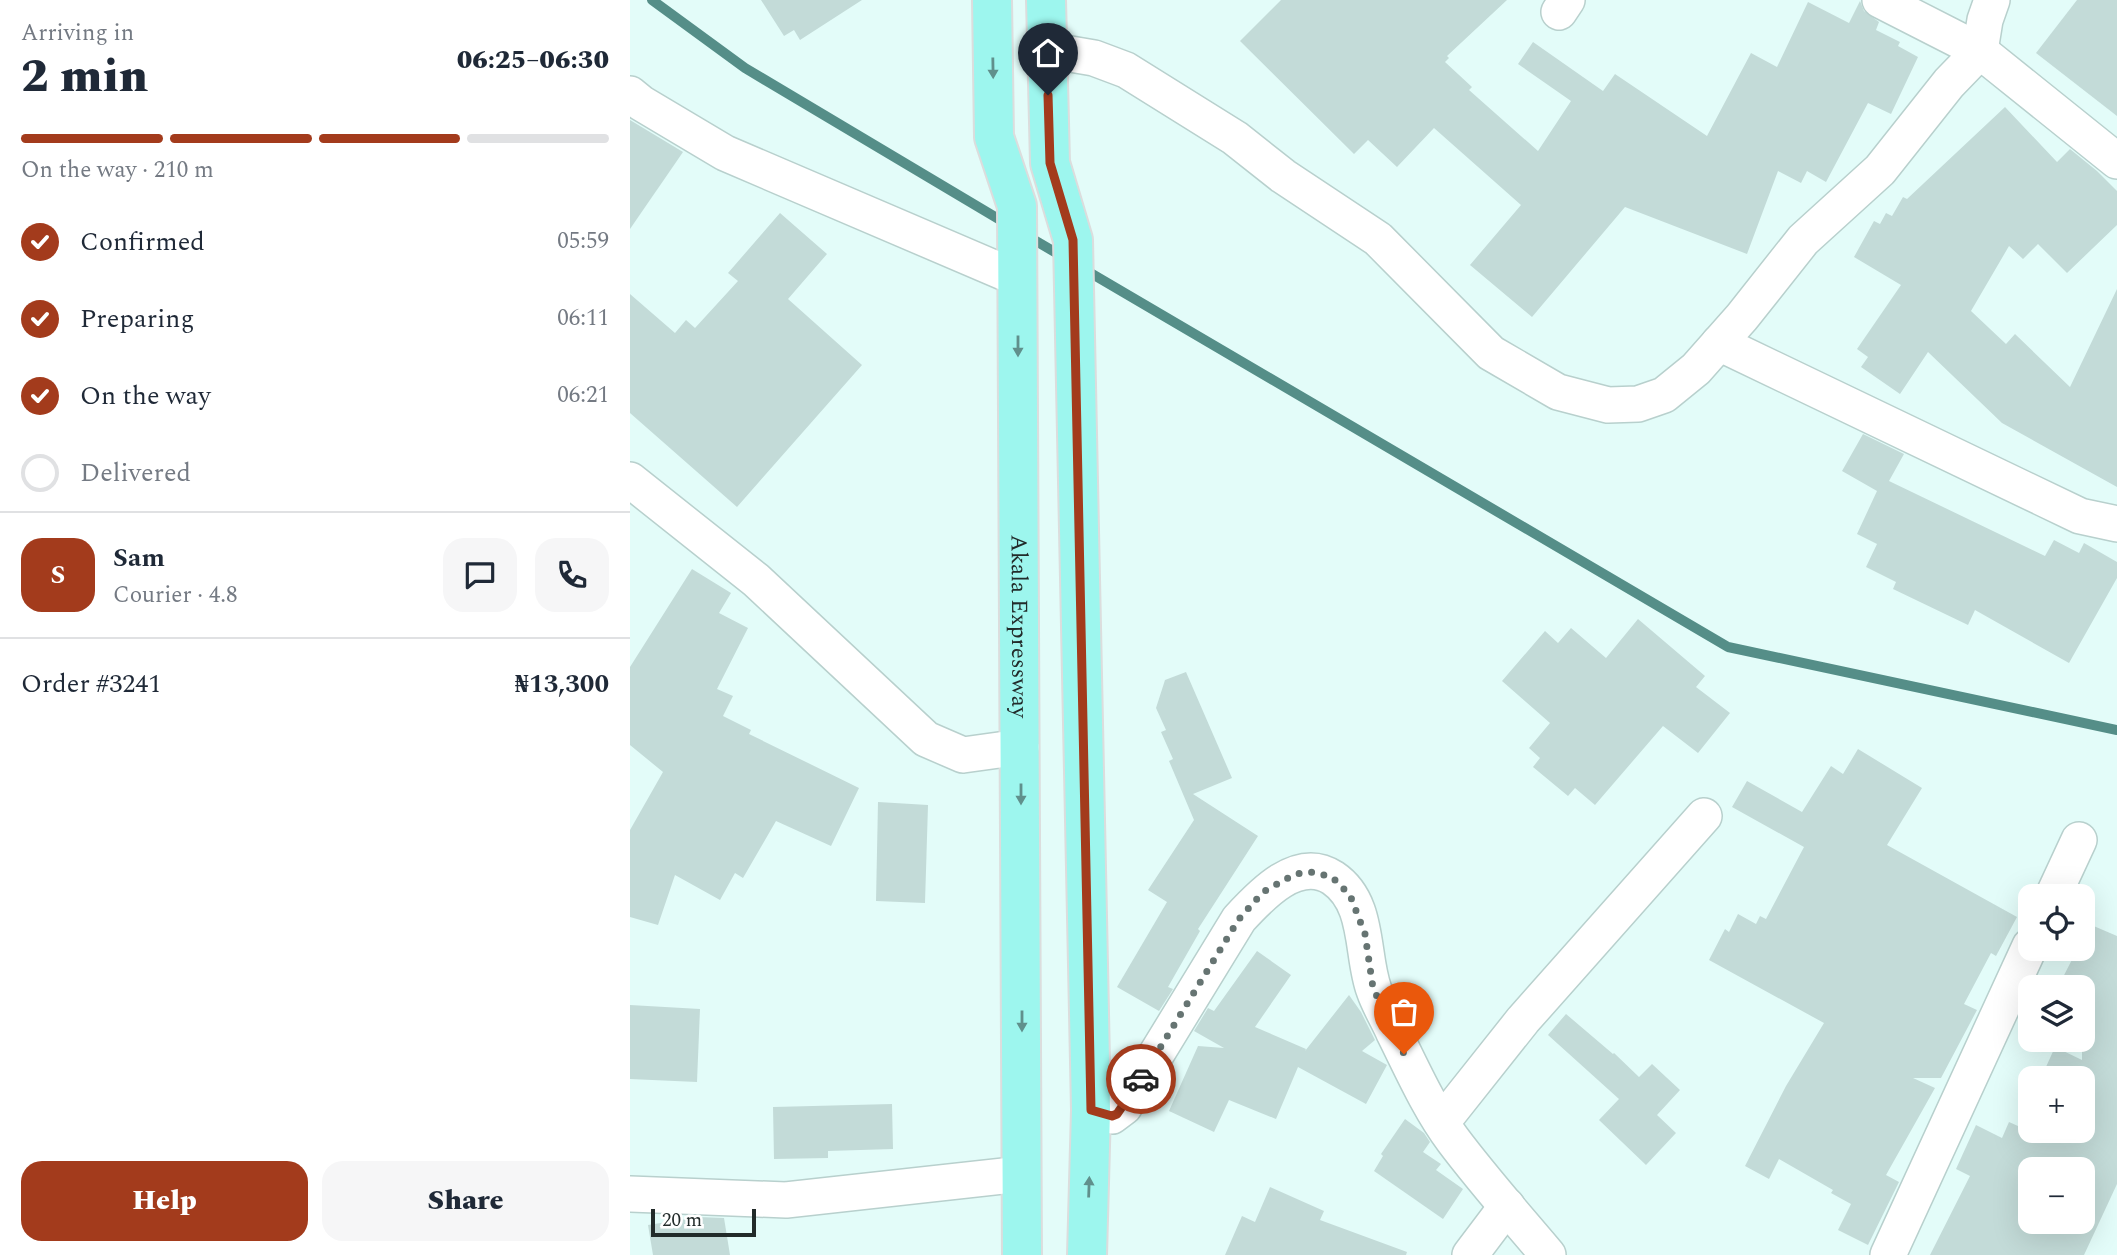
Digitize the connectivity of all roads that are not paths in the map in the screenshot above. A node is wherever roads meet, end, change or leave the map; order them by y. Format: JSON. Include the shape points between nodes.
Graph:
{"nodes":[{"id":1,"x":992,"y":0,"type":"edge"},
{"id":2,"x":1046,"y":0,"type":"edge"},
{"id":3,"x":1880,"y":0,"type":"edge"},
{"id":4,"x":1992,"y":0,"type":"edge"},
{"id":5,"x":1047,"y":50,"type":"junction"},
{"id":6,"x":1980,"y":51,"type":"junction"},
{"id":7,"x":630,"y":94,"type":"edge"},
{"id":8,"x":2117,"y":161,"type":"edge"},
{"id":9,"x":1017,"y":278,"type":"junction"},
{"id":10,"x":1719,"y":343,"type":"junction"},
{"id":11,"x":630,"y":480,"type":"edge"},
{"id":12,"x":2117,"y":524,"type":"edge"},
{"id":13,"x":1021,"y":747,"type":"junction"},
{"id":14,"x":1703,"y":816,"type":"dead end"},
{"id":15,"x":2079,"y":840,"type":"dead end"},
{"id":16,"x":2059,"y":884,"type":"edge"},
{"id":17,"x":2023,"y":961,"type":"edge"},
{"id":18,"x":1091,"y":1110,"type":"junction"},
{"id":19,"x":1442,"y":1122,"type":"junction"},
{"id":20,"x":1022,"y":1174,"type":"junction"},
{"id":21,"x":630,"y":1194,"type":"edge"},
{"id":22,"x":1507,"y":1206,"type":"junction"},
{"id":23,"x":1022,"y":1255,"type":"edge"},
{"id":24,"x":1087,"y":1255,"type":"edge"},
{"id":25,"x":1470,"y":1255,"type":"edge"},
{"id":26,"x":1548,"y":1255,"type":"edge"},
{"id":27,"x":1888,"y":1255,"type":"edge"}],
"edges":[{"from":1,"to":9,"type":"main road","name":"Akala Expressway","one_way":true,"via":[[994,137],[1017,206]]},
{"from":2,"to":5,"type":"main road"},
{"from":3,"to":6,"type":"street"},
{"from":4,"to":6,"type":"street"},
{"from":5,"to":10,"type":"street","via":[[1094,58],[1126,70],[1236,138],[1283,176],[1378,239],[1491,353],[1558,392],[1608,405],[1638,404],[1664,395]]},
{"from":5,"to":18,"type":"main road","via":[[1050,163],[1073,240]]},
{"from":6,"to":8,"type":"street"},
{"from":6,"to":10,"type":"street","via":[[1949,82],[1880,170],[1803,240]]},
{"from":7,"to":9,"type":"street","via":[[724,153]]},
{"from":9,"to":13,"type":"main road","name":"Akala Expressway","one_way":true},
{"from":10,"to":12,"type":"street","via":[[2080,516]]},
{"from":11,"to":13,"type":"street","via":[[756,580],[926,739],[963,755]]},
{"from":13,"to":20,"type":"main road","name":"Akala Expressway","one_way":true},
{"from":14,"to":19,"type":"street","via":[[1524,1020]]},
{"from":15,"to":16,"type":"street"},
{"from":17,"to":27,"type":"street"},
{"from":18,"to":19,"type":"street","via":[[1112,1116],[1124,1107],[1239,919],[1263,892],[1295,874],[1311,872],[1332,877],[1350,895],[1365,934],[1373,988]]},
{"from":24,"to":18,"type":"main road","one_way":true},
{"from":19,"to":22,"type":"street"},
{"from":20,"to":21,"type":"street","via":[[786,1200]]},
{"from":20,"to":23,"type":"main road","name":"Akala Expressway"},
{"from":22,"to":25,"type":"street"},
{"from":22,"to":26,"type":"street"}]}
